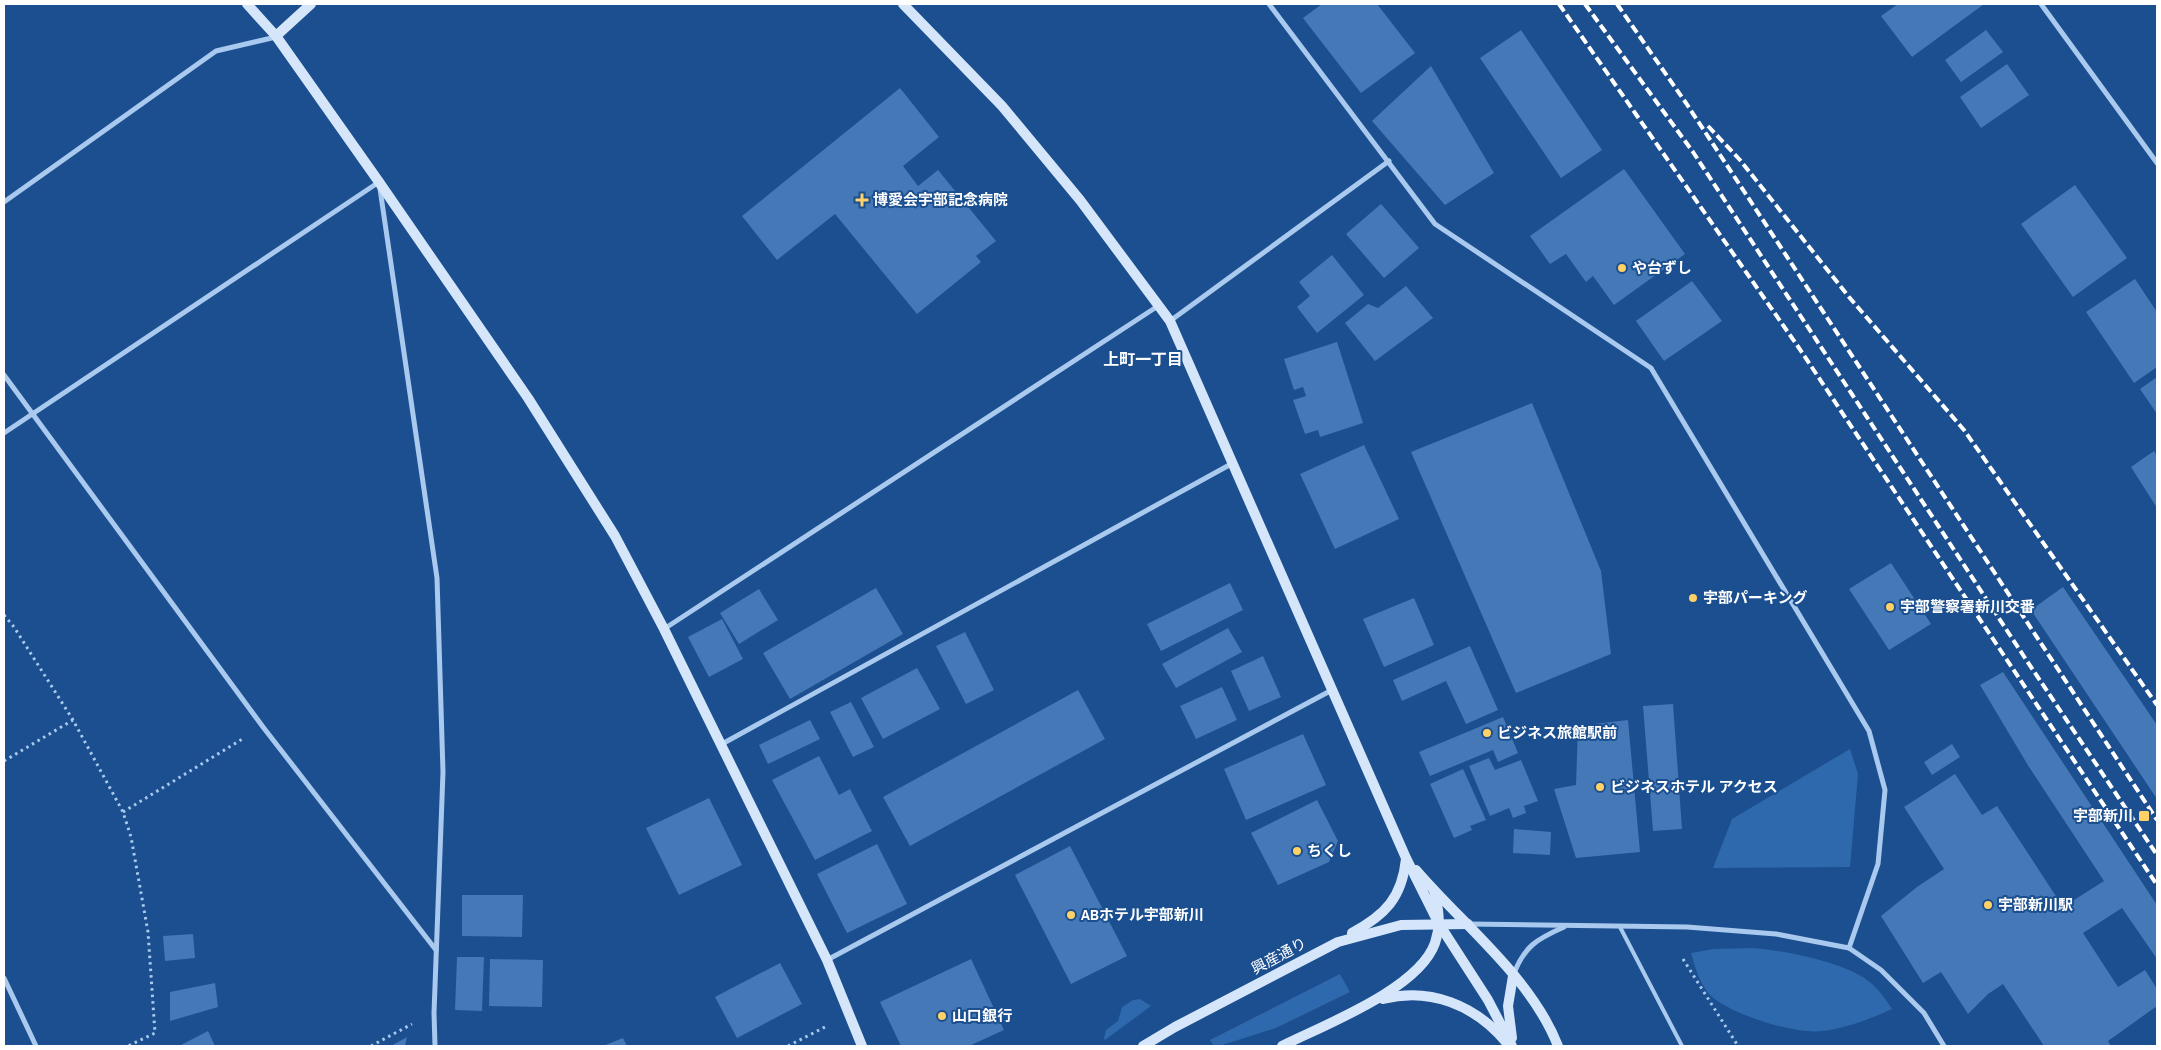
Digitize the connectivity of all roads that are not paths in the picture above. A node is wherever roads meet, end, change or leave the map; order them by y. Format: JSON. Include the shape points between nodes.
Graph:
{"nodes":[{"id":1,"x":248,"y":4,"type":"edge"},
{"id":2,"x":312,"y":4,"type":"edge"},
{"id":3,"x":903,"y":4,"type":"edge"},
{"id":4,"x":1269,"y":4,"type":"edge"},
{"id":5,"x":2041,"y":4,"type":"edge"},
{"id":6,"x":276,"y":36,"type":"junction"},
{"id":7,"x":1389,"y":161,"type":"junction"},
{"id":8,"x":2157,"y":163,"type":"edge"},
{"id":9,"x":379,"y":182,"type":"junction"},
{"id":10,"x":4,"y":202,"type":"edge"},
{"id":11,"x":1158,"y":306,"type":"junction"},
{"id":12,"x":1170,"y":321,"type":"junction"},
{"id":13,"x":4,"y":376,"type":"edge"},
{"id":14,"x":31,"y":415,"type":"junction"},
{"id":15,"x":4,"y":433,"type":"edge"},
{"id":16,"x":1233,"y":463,"type":"junction"},
{"id":17,"x":664,"y":629,"type":"junction"},
{"id":18,"x":1332,"y":690,"type":"junction"},
{"id":19,"x":722,"y":744,"type":"junction"},
{"id":20,"x":1406,"y":858,"type":"junction"},
{"id":21,"x":1434,"y":890,"type":"junction"},
{"id":22,"x":1439,"y":924,"type":"junction"},
{"id":23,"x":1468,"y":924,"type":"junction"},
{"id":24,"x":1566,"y":926,"type":"junction"},
{"id":25,"x":1620,"y":927,"type":"junction"},
{"id":26,"x":1338,"y":942,"type":"junction"},
{"id":27,"x":1849,"y":948,"type":"junction"},
{"id":28,"x":436,"y":950,"type":"junction"},
{"id":29,"x":827,"y":960,"type":"junction"},
{"id":30,"x":1513,"y":976,"type":"junction"},
{"id":31,"x":4,"y":978,"type":"edge"},
{"id":32,"x":1370,"y":1002,"type":"junction"},
{"id":33,"x":36,"y":1046,"type":"edge"},
{"id":34,"x":435,"y":1046,"type":"edge"},
{"id":35,"x":862,"y":1046,"type":"edge"},
{"id":36,"x":1143,"y":1046,"type":"edge"},
{"id":37,"x":1282,"y":1046,"type":"edge"},
{"id":38,"x":1512,"y":1046,"type":"edge"},
{"id":39,"x":1558,"y":1046,"type":"edge"},
{"id":40,"x":1682,"y":1046,"type":"edge"},
{"id":41,"x":1944,"y":1046,"type":"edge"}],
"edges":[{"from":1,"to":6,"type":"street"},
{"from":2,"to":6,"type":"street"},
{"from":3,"to":11,"type":"street","via":[[1002,106],[1080,200]]},
{"from":4,"to":7,"type":"street"},
{"from":5,"to":8,"type":"street"},
{"from":6,"to":9,"type":"street"},
{"from":6,"to":10,"type":"street","via":[[216,51]]},
{"from":7,"to":12,"type":"street"},
{"from":7,"to":27,"type":"street","via":[[1434,224],[1651,368],[1869,731],[1885,790],[1878,864]]},
{"from":9,"to":14,"type":"street"},
{"from":9,"to":17,"type":"street","via":[[528,398],[615,536]]},
{"from":9,"to":28,"type":"street","via":[[437,578],[443,772]]},
{"from":11,"to":12,"type":"street"},
{"from":11,"to":17,"type":"street"},
{"from":12,"to":16,"type":"street"},
{"from":13,"to":14,"type":"street"},
{"from":14,"to":15,"type":"street"},
{"from":14,"to":28,"type":"street","via":[[263,727]]},
{"from":16,"to":18,"type":"street"},
{"from":16,"to":19,"type":"street"},
{"from":17,"to":19,"type":"street"},
{"from":18,"to":20,"type":"street"},
{"from":18,"to":29,"type":"street"},
{"from":19,"to":29,"type":"street"},
{"from":20,"to":21,"type":"street"},
{"from":20,"to":22,"type":"street"},
{"from":20,"to":26,"type":"street","via":[[1404,877],[1391,904],[1369,924]]},
{"from":21,"to":22,"type":"street"},
{"from":21,"to":23,"type":"street"},
{"from":22,"to":23,"type":"street","name":"興産通り"},
{"from":22,"to":26,"type":"street","name":"興産通り","via":[[1401,925]]},
{"from":22,"to":32,"type":"street","via":[[1435,944],[1425,961],[1410,976]]},
{"from":22,"to":38,"type":"street","via":[[1488,1000]]},
{"from":23,"to":24,"type":"street"},
{"from":23,"to":30,"type":"street"},
{"from":24,"to":25,"type":"street"},
{"from":24,"to":30,"type":"street","via":[[1535,941],[1526,950]]},
{"from":25,"to":27,"type":"street","via":[[1687,927],[1776,934]]},
{"from":25,"to":40,"type":"lane"},
{"from":26,"to":36,"type":"street","name":"興産通り"},
{"from":27,"to":41,"type":"street","via":[[1881,970],[1924,1013]]},
{"from":28,"to":34,"type":"street"},
{"from":29,"to":35,"type":"street"},
{"from":30,"to":38,"type":"street","via":[[1508,1006]]},
{"from":30,"to":39,"type":"street","via":[[1540,1012]]},
{"from":31,"to":33,"type":"street"},
{"from":32,"to":37,"type":"street"},
{"from":32,"to":38,"type":"street","via":[[1401,994],[1426,995],[1450,1001],[1473,1011]]}]}
